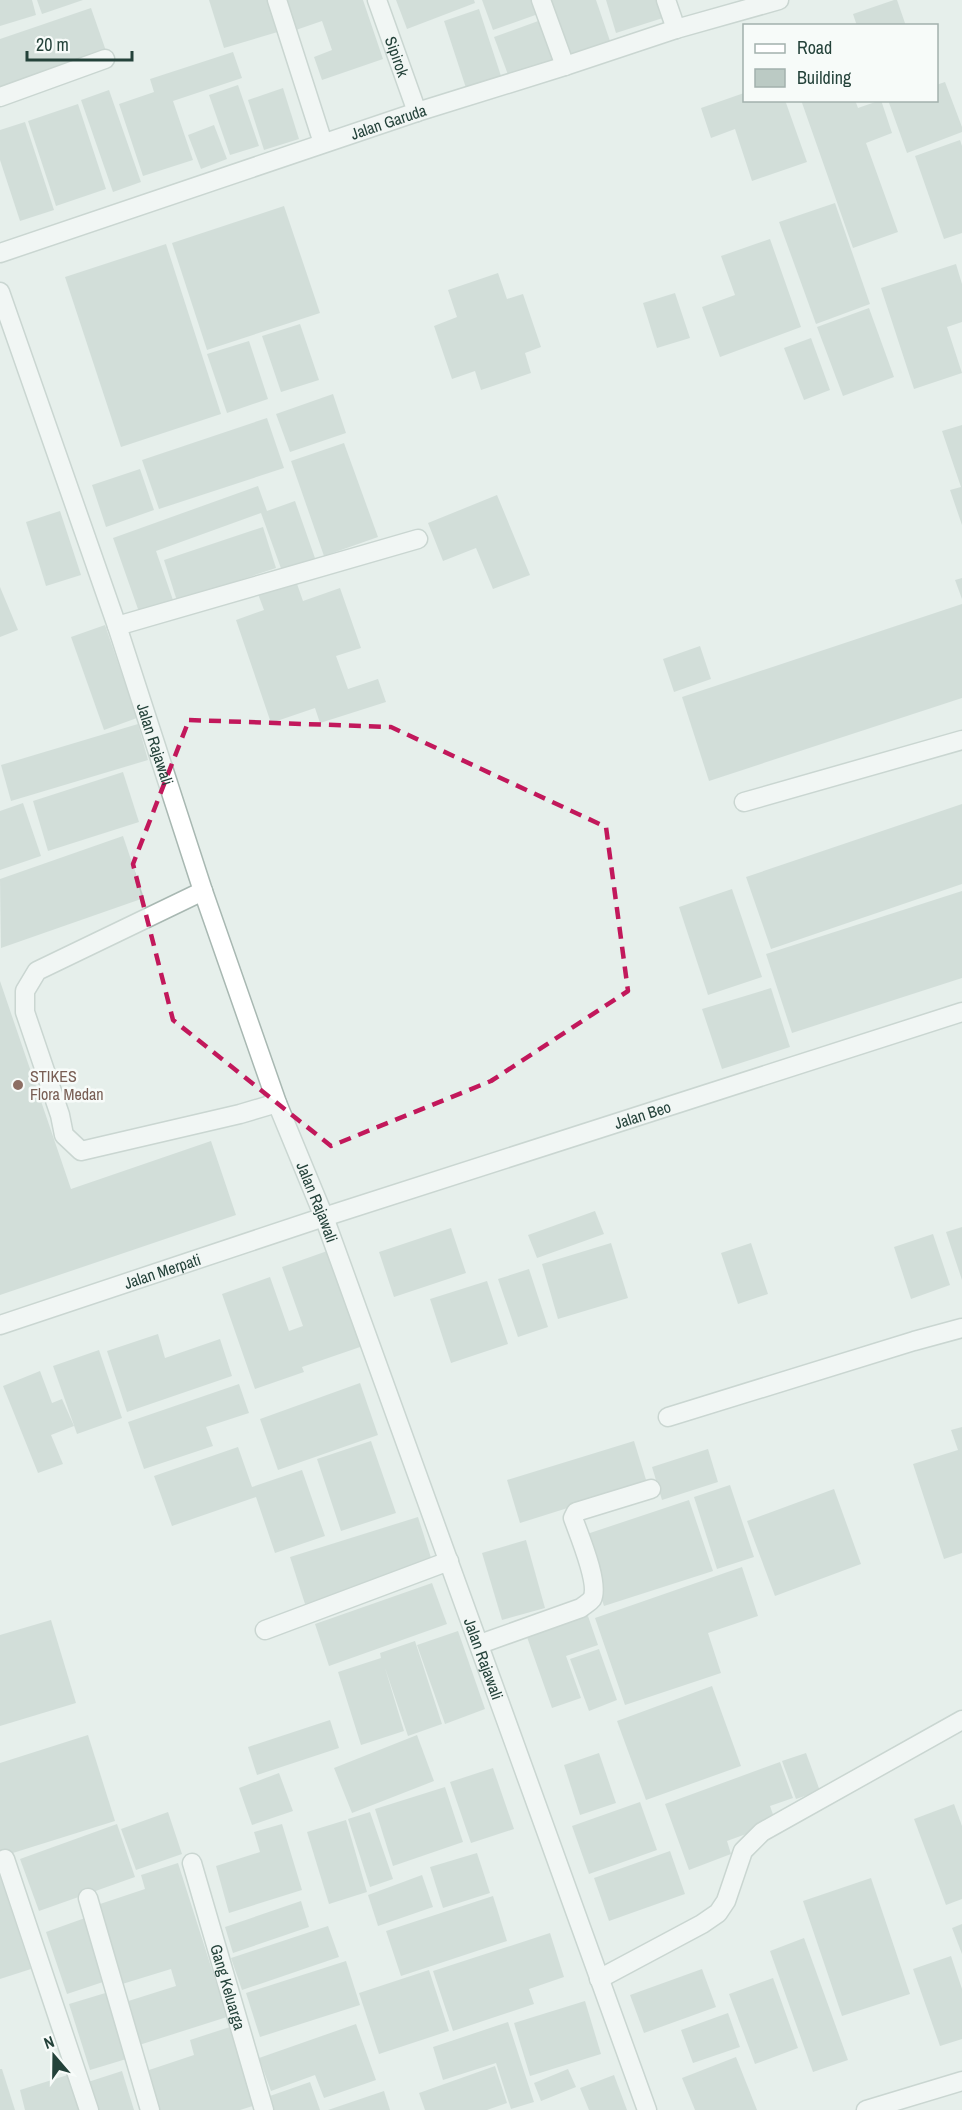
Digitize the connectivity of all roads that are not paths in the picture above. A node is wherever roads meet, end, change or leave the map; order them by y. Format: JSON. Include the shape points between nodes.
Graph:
{"nodes":[{"id":1,"x":277,"y":0,"type":"edge"},
{"id":2,"x":377,"y":0,"type":"edge"},
{"id":3,"x":541,"y":0,"type":"edge"},
{"id":4,"x":666,"y":0,"type":"edge"},
{"id":5,"x":779,"y":0,"type":"edge"},
{"id":6,"x":676,"y":29,"type":"junction"},
{"id":7,"x":105,"y":59,"type":"dead end"},
{"id":8,"x":565,"y":66,"type":"junction"},
{"id":9,"x":0,"y":97,"type":"edge"},
{"id":10,"x":417,"y":112,"type":"junction"},
{"id":11,"x":323,"y":143,"type":"junction"},
{"id":12,"x":0,"y":253,"type":"edge"},
{"id":13,"x":0,"y":292,"type":"edge"},
{"id":14,"x":418,"y":539,"type":"dead end"},
{"id":15,"x":117,"y":626,"type":"junction"},
{"id":16,"x":962,"y":740,"type":"edge"},
{"id":17,"x":744,"y":802,"type":"dead end"},
{"id":18,"x":203,"y":891,"type":"junction"},
{"id":19,"x":962,"y":1012,"type":"edge"},
{"id":20,"x":277,"y":1103,"type":"junction"},
{"id":21,"x":324,"y":1217,"type":"junction"},
{"id":22,"x":0,"y":1325,"type":"edge"},
{"id":23,"x":962,"y":1328,"type":"edge"},
{"id":24,"x":668,"y":1417,"type":"dead end"},
{"id":25,"x":651,"y":1489,"type":"dead end"},
{"id":26,"x":449,"y":1561,"type":"junction"},
{"id":27,"x":265,"y":1630,"type":"dead end"},
{"id":28,"x":480,"y":1644,"type":"junction"},
{"id":29,"x":962,"y":1720,"type":"edge"},
{"id":30,"x":5,"y":1859,"type":"dead end"},
{"id":31,"x":192,"y":1863,"type":"dead end"},
{"id":32,"x":88,"y":1898,"type":"dead end"},
{"id":33,"x":599,"y":1979,"type":"junction"},
{"id":34,"x":962,"y":2081,"type":"edge"},
{"id":35,"x":89,"y":2110,"type":"edge"},
{"id":36,"x":150,"y":2110,"type":"edge"},
{"id":37,"x":264,"y":2110,"type":"edge"},
{"id":38,"x":647,"y":2110,"type":"edge"},
{"id":39,"x":866,"y":2110,"type":"edge"}],
"edges":[{"from":1,"to":11,"type":"street"},
{"from":2,"to":10,"type":"street","name":"Sipirok"},
{"from":3,"to":8,"type":"street"},
{"from":4,"to":6,"type":"street"},
{"from":5,"to":6,"type":"street","name":"Jalan Garuda"},
{"from":6,"to":8,"type":"street","name":"Jalan Garuda"},
{"from":7,"to":9,"type":"street"},
{"from":8,"to":10,"type":"street","name":"Jalan Garuda"},
{"from":10,"to":11,"type":"street","name":"Jalan Garuda"},
{"from":11,"to":12,"type":"street","name":"Jalan Garuda"},
{"from":13,"to":15,"type":"street","name":"Jalan Rajawali"},
{"from":14,"to":15,"type":"street"},
{"from":15,"to":18,"type":"street","name":"Jalan Rajawali"},
{"from":16,"to":17,"type":"street"},
{"from":18,"to":20,"type":"street","name":"Jalan Rajawali"},
{"from":18,"to":20,"type":"street","via":[[37,971],[26,990],[25,1012],[64,1135],[81,1151]]},
{"from":19,"to":21,"type":"street","name":"Jalan Beo"},
{"from":20,"to":21,"type":"street","name":"Jalan Rajawali"},
{"from":21,"to":22,"type":"street","name":"Jalan Merpati"},
{"from":21,"to":26,"type":"street","name":"Jalan Rajawali"},
{"from":23,"to":24,"type":"street"},
{"from":25,"to":28,"type":"street","via":[[576,1512],[573,1518],[594,1584],[589,1602]]},
{"from":26,"to":27,"type":"street"},
{"from":26,"to":28,"type":"street","name":"Jalan Rajawali"},
{"from":28,"to":33,"type":"street","name":"Jalan Rajawali"},
{"from":29,"to":33,"type":"street","via":[[762,1832],[743,1851],[718,1913]]},
{"from":30,"to":35,"type":"street"},
{"from":31,"to":37,"type":"street","name":"Gang Keluarga"},
{"from":32,"to":36,"type":"street"},
{"from":33,"to":38,"type":"street","name":"Jalan Rajawali"},
{"from":34,"to":39,"type":"street"}]}
